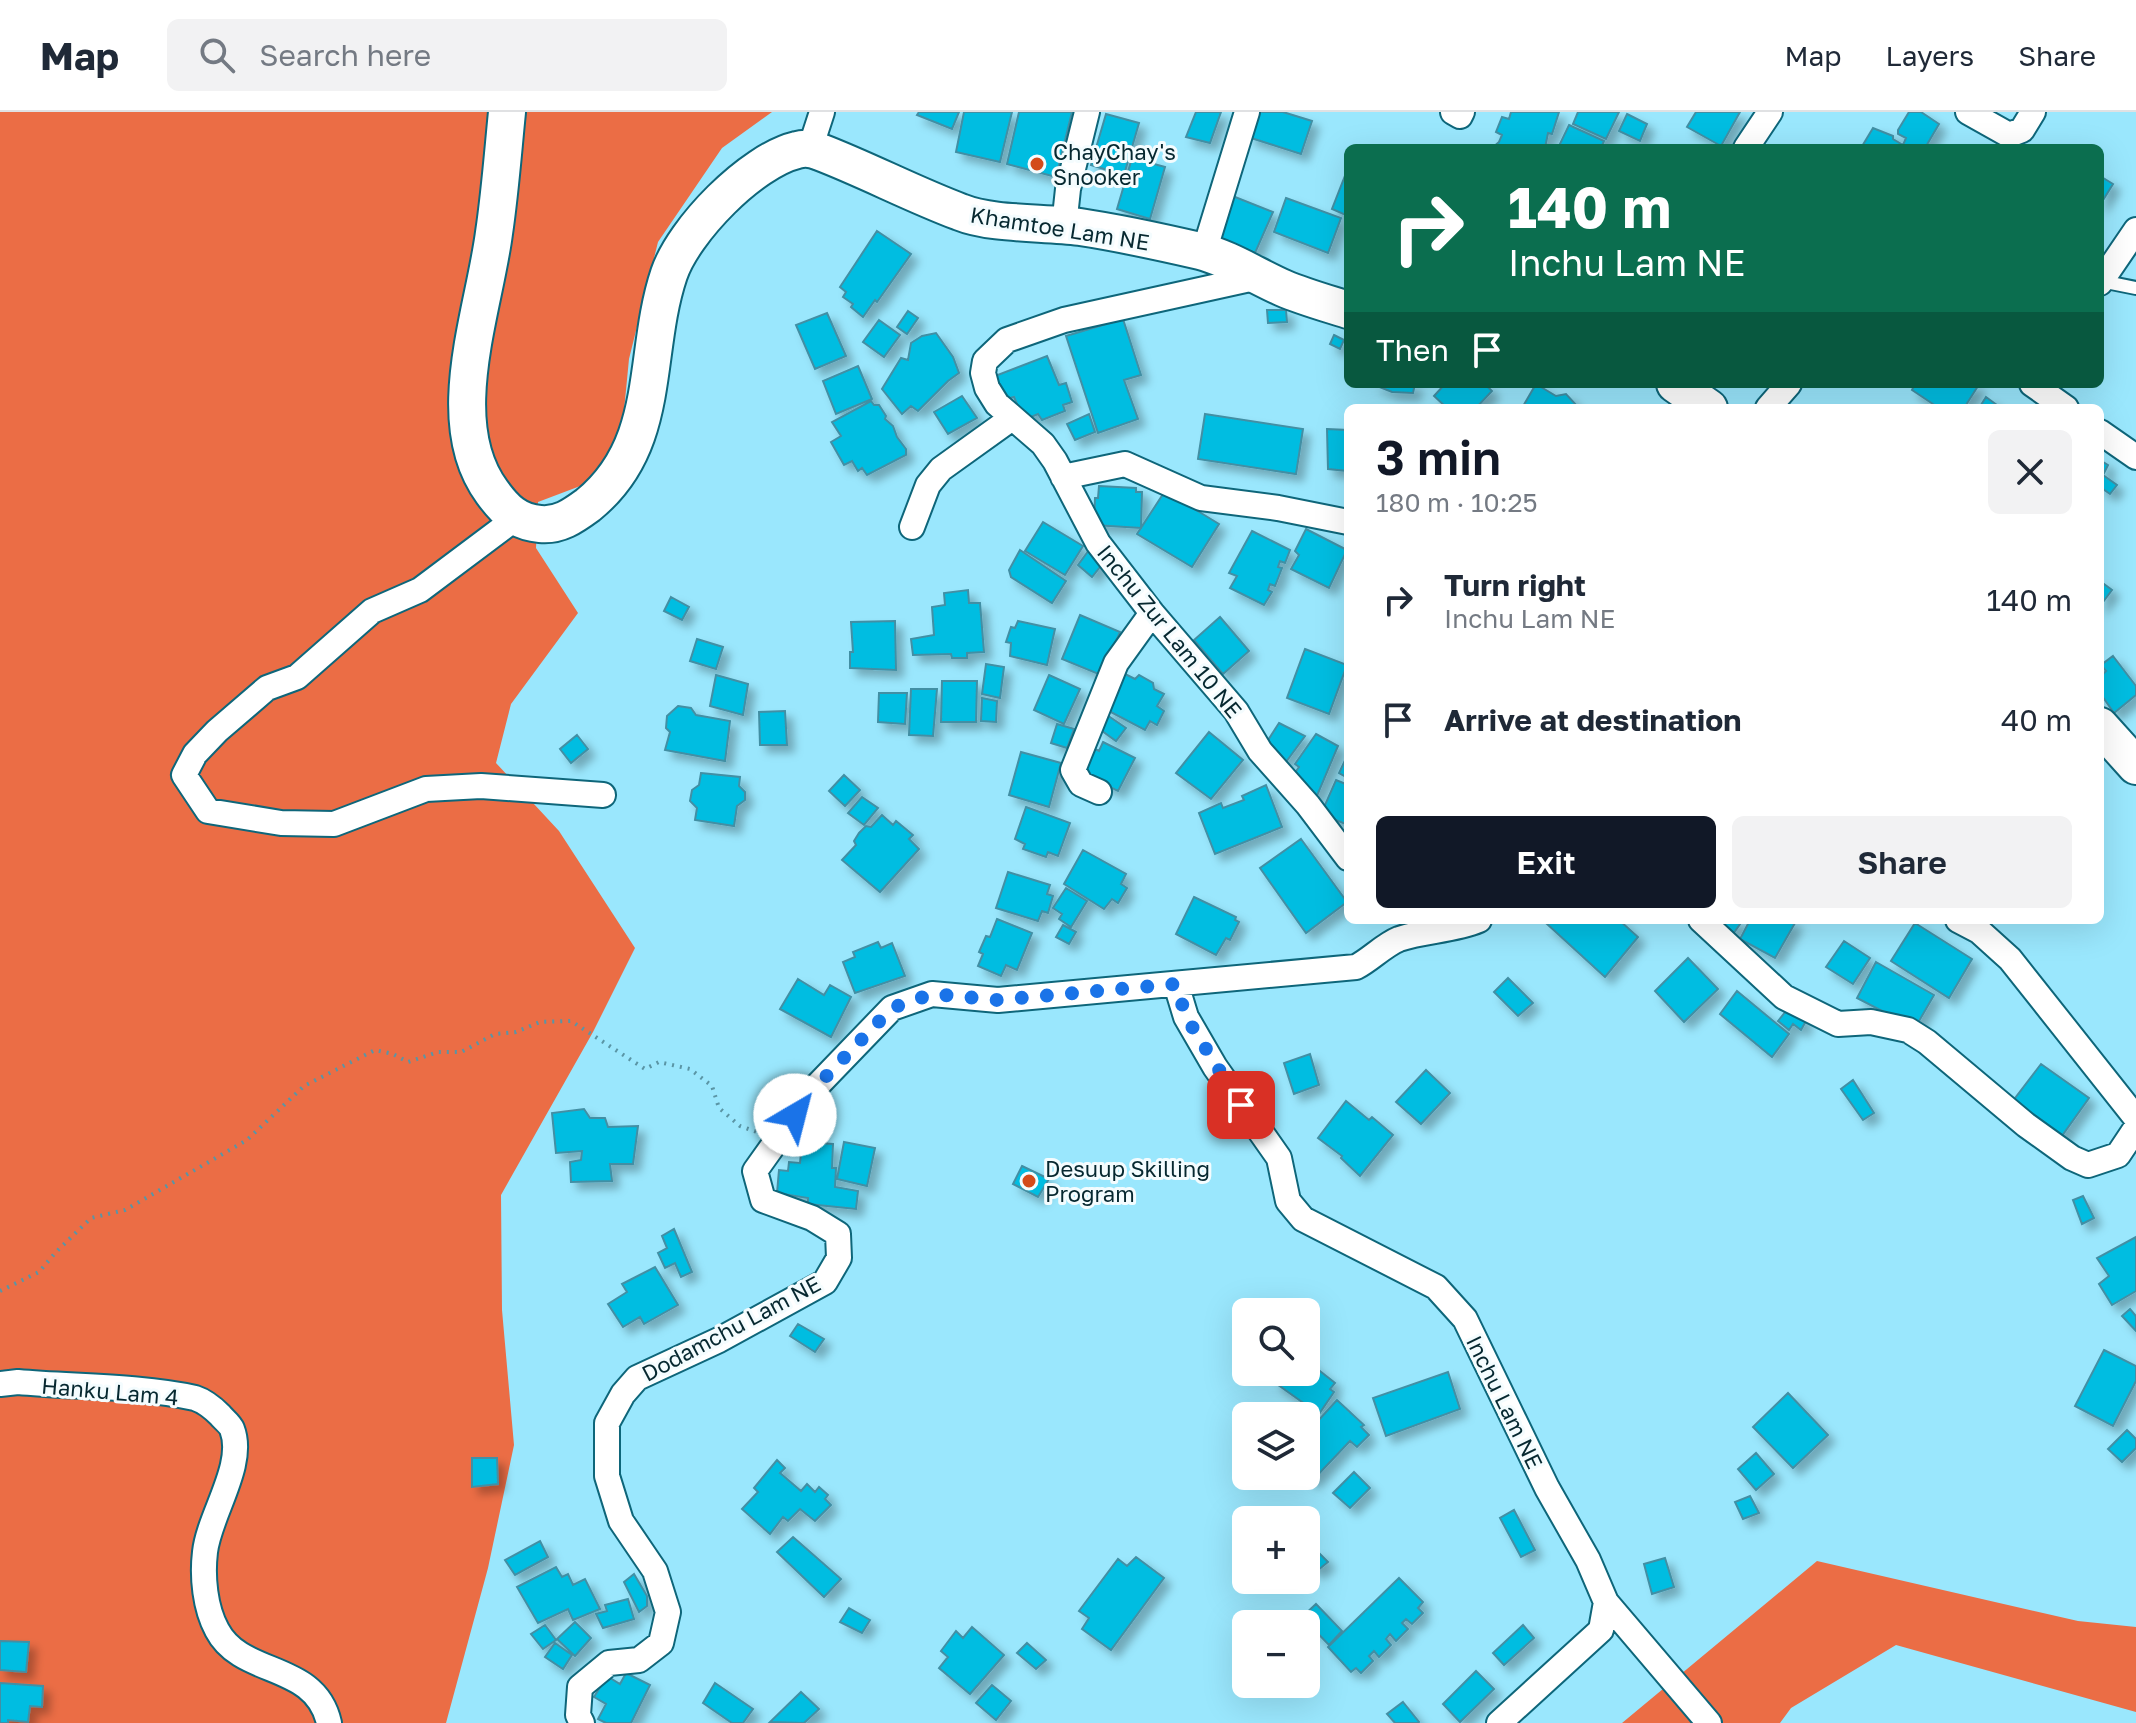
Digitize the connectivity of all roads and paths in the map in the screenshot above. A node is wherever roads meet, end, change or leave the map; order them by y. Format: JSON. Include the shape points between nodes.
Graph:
{"nodes":[{"id":1,"x":507,"y":112,"type":"edge"},
{"id":2,"x":822,"y":112,"type":"edge"},
{"id":3,"x":1087,"y":112,"type":"edge"},
{"id":4,"x":1247,"y":112,"type":"edge"},
{"id":5,"x":1453,"y":112,"type":"edge"},
{"id":6,"x":1462,"y":112,"type":"edge"},
{"id":7,"x":1770,"y":112,"type":"edge"},
{"id":8,"x":1968,"y":112,"type":"edge"},
{"id":9,"x":2033,"y":112,"type":"edge"},
{"id":10,"x":1749,"y":144,"type":"edge"},
{"id":11,"x":810,"y":149,"type":"junction"},
{"id":12,"x":1064,"y":226,"type":"junction"},
{"id":13,"x":2136,"y":230,"type":"edge"},
{"id":14,"x":1204,"y":252,"type":"junction"},
{"id":15,"x":1259,"y":277,"type":"junction"},
{"id":16,"x":2104,"y":278,"type":"edge"},
{"id":17,"x":2104,"y":283,"type":"edge"},
{"id":18,"x":2136,"y":288,"type":"edge"},
{"id":19,"x":1344,"y":309,"type":"edge"},
{"id":20,"x":1681,"y":388,"type":"edge"},
{"id":21,"x":1786,"y":388,"type":"edge"},
{"id":22,"x":2038,"y":388,"type":"edge"},
{"id":23,"x":1703,"y":404,"type":"edge"},
{"id":24,"x":1772,"y":404,"type":"edge"},
{"id":25,"x":2060,"y":404,"type":"edge"},
{"id":26,"x":1012,"y":418,"type":"junction"},
{"id":27,"x":2104,"y":435,"type":"edge"},
{"id":28,"x":2136,"y":457,"type":"edge"},
{"id":29,"x":1063,"y":477,"type":"junction"},
{"id":30,"x":516,"y":518,"type":"junction"},
{"id":31,"x":1344,"y":521,"type":"edge"},
{"id":32,"x":912,"y":527,"type":"dead end"},
{"id":33,"x":1152,"y":613,"type":"junction"},
{"id":34,"x":2104,"y":730,"type":"edge"},
{"id":35,"x":2136,"y":766,"type":"edge"},
{"id":36,"x":1099,"y":792,"type":"dead end"},
{"id":37,"x":603,"y":795,"type":"dead end"},
{"id":38,"x":1344,"y":853,"type":"edge"},
{"id":39,"x":1470,"y":924,"type":"edge"},
{"id":40,"x":1705,"y":924,"type":"edge"},
{"id":41,"x":1966,"y":924,"type":"edge"},
{"id":42,"x":1393,"y":930,"type":"edge"},
{"id":43,"x":1176,"y":984,"type":"junction"},
{"id":44,"x":2136,"y":1118,"type":"edge"},
{"id":45,"x":2136,"y":1128,"type":"edge"},
{"id":46,"x":778,"y":1139,"type":"junction"},
{"id":47,"x":0,"y":1291,"type":"edge"},
{"id":48,"x":0,"y":1384,"type":"edge"},
{"id":49,"x":1606,"y":1602,"type":"junction"},
{"id":50,"x":329,"y":1723,"type":"edge"},
{"id":51,"x":582,"y":1723,"type":"edge"},
{"id":52,"x":1499,"y":1723,"type":"edge"},
{"id":53,"x":1709,"y":1723,"type":"edge"}],
"edges":[{"from":1,"to":30,"type":"main road","via":[[466,425],[484,482]]},
{"from":2,"to":11,"type":"street"},
{"from":3,"to":12,"type":"street"},
{"from":4,"to":14,"type":"street"},
{"from":5,"to":6,"type":"street"},
{"from":7,"to":10,"type":"street"},
{"from":8,"to":9,"type":"street","via":[[2009,135],[2022,130]]},
{"from":11,"to":12,"type":"main road","name":"Khamtoe Lam NE","via":[[966,215]]},
{"from":11,"to":30,"type":"main road","via":[[779,158],[737,186],[680,251],[664,292],[647,405],[637,437],[606,489],[555,524]]},
{"from":12,"to":14,"type":"main road","name":"Khamtoe Lam NE"},
{"from":13,"to":16,"type":"street"},
{"from":14,"to":15,"type":"main road","name":"Khamtoe Lam NE"},
{"from":15,"to":19,"type":"main road","name":"Khamtoe Lam NE"},
{"from":15,"to":26,"type":"street","name":"Inchu Zur Lam 10 NE","via":[[1064,320],[1007,340],[985,361],[983,373],[992,396]]},
{"from":17,"to":18,"type":"lane"},
{"from":20,"to":23,"type":"main road"},
{"from":21,"to":24,"type":"street"},
{"from":22,"to":25,"type":"street"},
{"from":26,"to":29,"type":"street","name":"Inchu Zur Lam 10 NE","via":[[1043,444]]},
{"from":26,"to":32,"type":"street","via":[[941,469],[928,485]]},
{"from":27,"to":28,"type":"street"},
{"from":29,"to":31,"type":"street","via":[[1125,464],[1201,498]]},
{"from":29,"to":33,"type":"street","name":"Inchu Zur Lam 10 NE","via":[[1098,543]]},
{"from":30,"to":37,"type":"street","via":[[420,590],[372,611],[297,677],[267,688],[195,754],[184,775],[208,811],[281,823],[334,824],[426,789],[481,786]]},
{"from":33,"to":36,"type":"street","via":[[1116,663],[1073,770],[1081,784]]},
{"from":33,"to":38,"type":"street","name":"Inchu Zur Lam 10 NE","via":[[1236,711],[1260,751]]},
{"from":34,"to":35,"type":"main road"},
{"from":39,"to":42,"type":"street"},
{"from":40,"to":45,"type":"street","via":[[1784,997],[1838,1024],[1871,1022],[1908,1030],[1927,1042],[2072,1158],[2088,1165],[2118,1155]]},
{"from":41,"to":44,"type":"street","via":[[2010,959]]},
{"from":42,"to":43,"type":"street","via":[[1371,959],[1356,967]]},
{"from":43,"to":46,"type":"street","name":"Dodamchu Lam NE","via":[[998,1000],[932,994],[892,1008],[812,1091]]},
{"from":43,"to":49,"type":"street","name":"Inchu Lam NE","via":[[1186,1017],[1215,1067],[1279,1158],[1288,1201],[1303,1219],[1436,1287],[1465,1319]]},
{"from":46,"to":47,"type":"path","via":[[740,1126],[719,1108],[712,1086],[690,1069],[659,1062],[645,1069],[571,1021],[540,1022],[495,1034],[461,1052],[438,1052],[408,1062],[375,1050],[304,1086],[247,1140],[125,1210],[91,1218],[39,1272]]},
{"from":46,"to":51,"type":"street","name":"Dodamchu Lam NE","via":[[755,1171],[763,1200],[838,1234],[839,1258],[825,1282],[637,1378],[623,1394],[607,1423],[607,1476],[621,1521],[655,1571],[668,1612],[661,1643],[639,1660],[609,1663],[580,1687]]},
{"from":48,"to":50,"type":"street","name":"Hanku Lam 4","via":[[144,1392],[198,1399],[215,1410],[231,1428],[234,1450],[205,1553],[205,1595],[217,1632],[256,1663],[298,1679],[320,1698]]},
{"from":49,"to":52,"type":"street","via":[[1601,1630]]},
{"from":49,"to":53,"type":"street","name":"Inchu Lam NE"}]}
